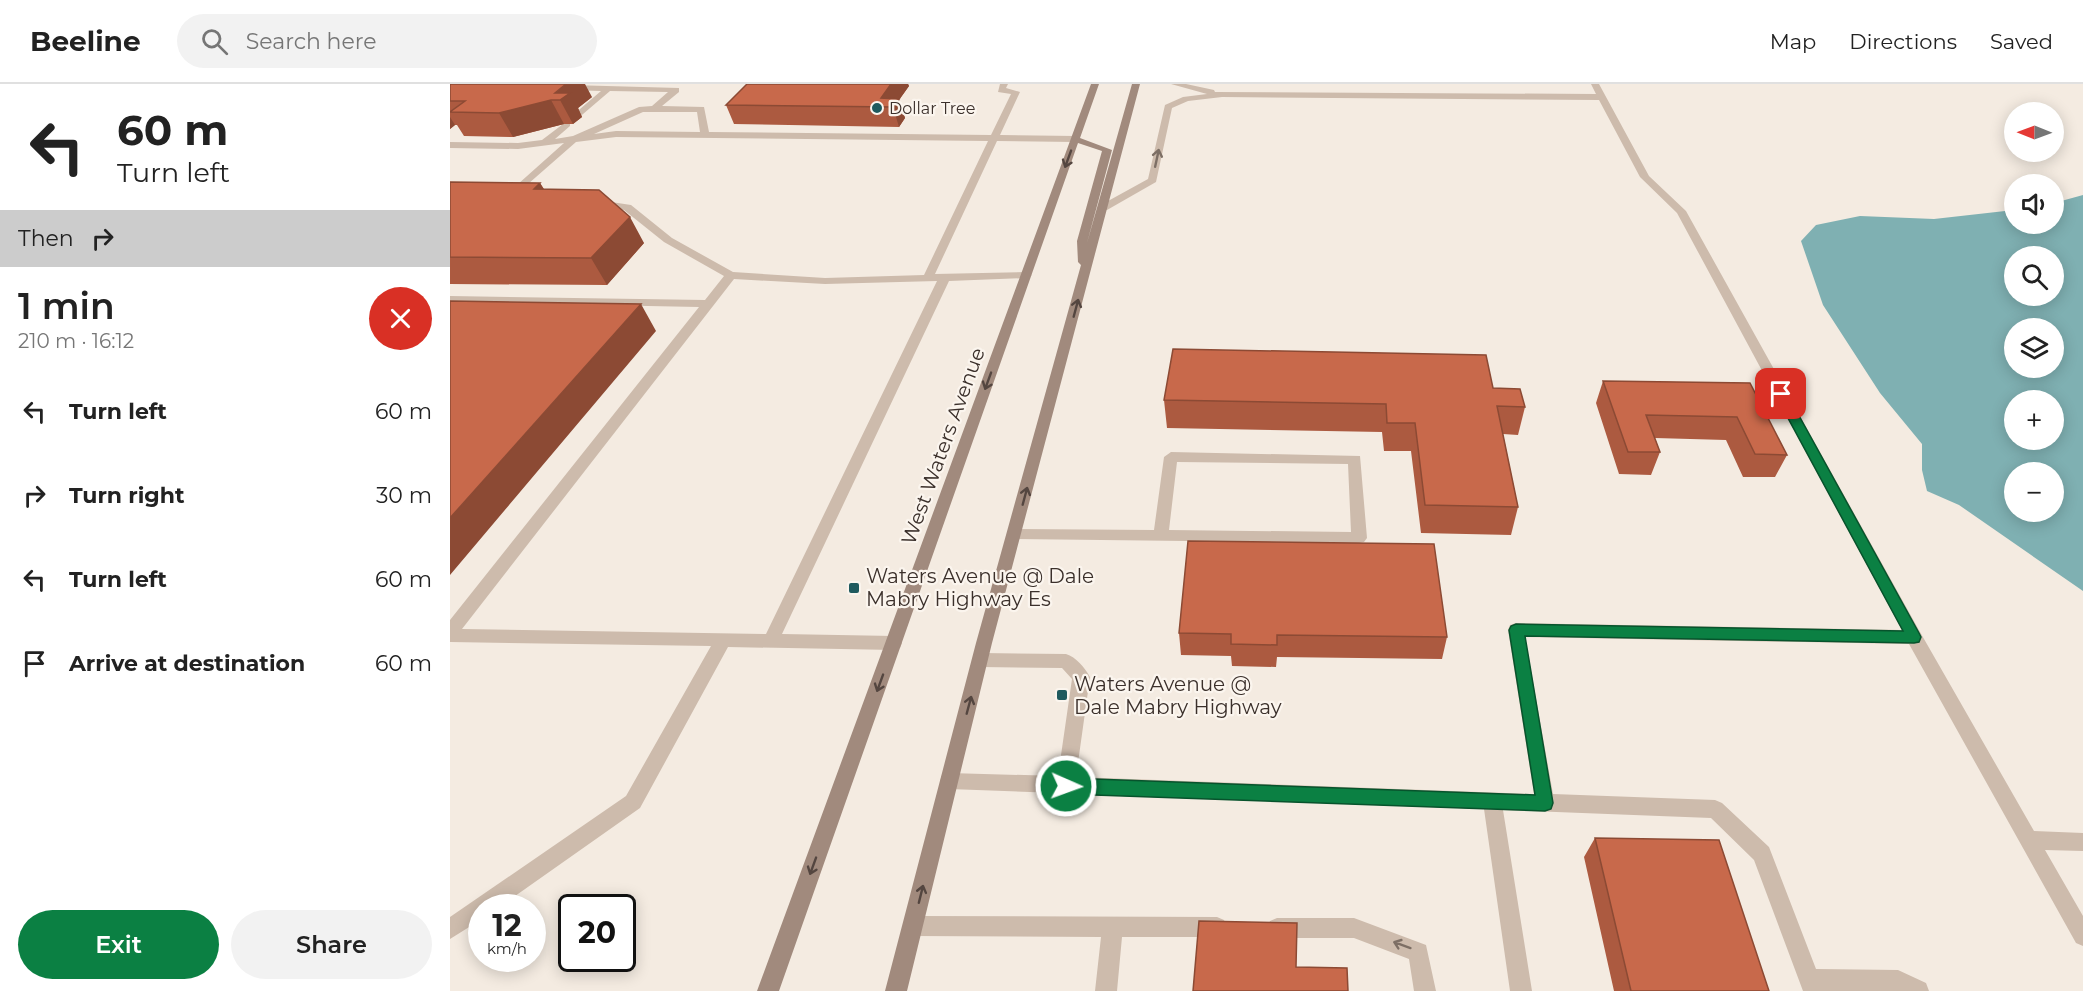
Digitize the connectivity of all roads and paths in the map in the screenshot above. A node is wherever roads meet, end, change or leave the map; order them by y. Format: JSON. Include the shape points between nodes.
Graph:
{"nodes":[{"id":1,"x":1004,"y":84,"type":"edge"},
{"id":2,"x":1095,"y":84,"type":"edge"},
{"id":3,"x":1136,"y":84,"type":"edge"},
{"id":4,"x":1175,"y":84,"type":"edge"},
{"id":5,"x":1311,"y":84,"type":"edge"},
{"id":6,"x":1595,"y":84,"type":"edge"},
{"id":7,"x":563,"y":88,"type":"edge"},
{"id":8,"x":608,"y":89,"type":"junction"},
{"id":9,"x":1222,"y":94,"type":"junction"},
{"id":10,"x":1312,"y":95,"type":"junction"},
{"id":11,"x":1602,"y":97,"type":"junction"},
{"id":12,"x":654,"y":109,"type":"junction"},
{"id":13,"x":576,"y":117,"type":"dead end"},
{"id":14,"x":567,"y":124,"type":"edge"},
{"id":15,"x":705,"y":134,"type":"junction"},
{"id":16,"x":993,"y":138,"type":"junction"},
{"id":17,"x":1075,"y":139,"type":"junction"},
{"id":18,"x":573,"y":140,"type":"junction"},
{"id":19,"x":544,"y":143,"type":"junction"},
{"id":20,"x":450,"y":145,"type":"edge"},
{"id":21,"x":527,"y":201,"type":"edge"},
{"id":22,"x":590,"y":202,"type":"edge"},
{"id":23,"x":1103,"y":208,"type":"junction"},
{"id":24,"x":731,"y":275,"type":"junction"},
{"id":25,"x":1026,"y":275,"type":"junction"},
{"id":26,"x":1084,"y":276,"type":"junction"},
{"id":27,"x":945,"y":277,"type":"junction"},
{"id":28,"x":928,"y":278,"type":"junction"},
{"id":29,"x":450,"y":300,"type":"edge"},
{"id":30,"x":708,"y":304,"type":"junction"},
{"id":31,"x":1014,"y":534,"type":"junction"},
{"id":32,"x":1161,"y":536,"type":"junction"},
{"id":33,"x":450,"y":633,"type":"edge"},
{"id":34,"x":1914,"y":637,"type":"junction"},
{"id":35,"x":724,"y":639,"type":"junction"},
{"id":36,"x":771,"y":641,"type":"junction"},
{"id":37,"x":894,"y":643,"type":"junction"},
{"id":38,"x":981,"y":660,"type":"junction"},
{"id":39,"x":949,"y":781,"type":"junction"},
{"id":40,"x":1066,"y":786,"type":"junction"},
{"id":41,"x":1492,"y":801,"type":"junction"},
{"id":42,"x":1545,"y":803,"type":"junction"},
{"id":43,"x":2028,"y":840,"type":"junction"},
{"id":44,"x":2083,"y":842,"type":"edge"},
{"id":45,"x":913,"y":926,"type":"junction"},
{"id":46,"x":1113,"y":927,"type":"junction"},
{"id":47,"x":1237,"y":927,"type":"edge"},
{"id":48,"x":1260,"y":927,"type":"edge"},
{"id":49,"x":450,"y":929,"type":"edge"},
{"id":50,"x":2083,"y":936,"type":"edge"},
{"id":51,"x":1812,"y":986,"type":"edge"},
{"id":52,"x":768,"y":991,"type":"edge"},
{"id":53,"x":896,"y":991,"type":"edge"},
{"id":54,"x":1106,"y":991,"type":"edge"},
{"id":55,"x":1425,"y":991,"type":"edge"},
{"id":56,"x":1521,"y":991,"type":"edge"},
{"id":57,"x":1918,"y":991,"type":"edge"}],
"edges":[{"from":1,"to":16,"type":"lane","via":[[1001,90],[1016,92]]},
{"from":2,"to":17,"type":"main road","name":"West Waters Avenue"},
{"from":3,"to":23,"type":"main road"},
{"from":4,"to":9,"type":"lane"},
{"from":5,"to":10,"type":"lane"},
{"from":6,"to":11,"type":"lane"},
{"from":7,"to":8,"type":"lane"},
{"from":8,"to":12,"type":"lane","via":[[676,90]]},
{"from":8,"to":13,"type":"lane"},
{"from":9,"to":10,"type":"lane"},
{"from":23,"to":9,"type":"lane","one_way":true,"via":[[1153,180],[1168,107],[1186,99]]},
{"from":10,"to":11,"type":"lane"},
{"from":11,"to":34,"type":"lane","via":[[1645,177],[1681,211]]},
{"from":12,"to":15,"type":"lane","via":[[701,109]]},
{"from":12,"to":18,"type":"lane","via":[[642,110]]},
{"from":14,"to":19,"type":"lane"},
{"from":15,"to":16,"type":"lane"},
{"from":15,"to":18,"type":"lane","via":[[616,134]]},
{"from":16,"to":17,"type":"lane"},
{"from":16,"to":28,"type":"lane"},
{"from":17,"to":25,"type":"main road","name":"West Waters Avenue","one_way":true},
{"from":17,"to":26,"type":"main road","via":[[1107,150],[1082,241]]},
{"from":18,"to":19,"type":"lane"},
{"from":18,"to":21,"type":"lane","via":[[506,201]]},
{"from":19,"to":20,"type":"lane"},
{"from":22,"to":24,"type":"lane","via":[[627,207],[668,240]]},
{"from":23,"to":26,"type":"main road"},
{"from":24,"to":28,"type":"lane","via":[[825,281]]},
{"from":24,"to":30,"type":"lane"},
{"from":25,"to":27,"type":"lane"},
{"from":25,"to":37,"type":"main road","name":"West Waters Avenue","one_way":true},
{"from":31,"to":26,"type":"main road","one_way":true},
{"from":27,"to":28,"type":"lane"},
{"from":27,"to":36,"type":"lane"},
{"from":29,"to":30,"type":"lane"},
{"from":30,"to":33,"type":"lane"},
{"from":31,"to":32,"type":"lane"},
{"from":31,"to":38,"type":"main road"},
{"from":32,"to":32,"type":"lane","via":[[1359,538],[1355,459],[1171,457]]},
{"from":33,"to":35,"type":"lane"},
{"from":34,"to":42,"type":"lane","via":[[1516,630]]},
{"from":34,"to":43,"type":"lane"},
{"from":35,"to":36,"type":"lane"},
{"from":35,"to":49,"type":"lane","via":[[633,802]]},
{"from":36,"to":37,"type":"lane"},
{"from":37,"to":52,"type":"main road","name":"West Waters Avenue","one_way":true},
{"from":39,"to":38,"type":"main road","one_way":true},
{"from":38,"to":40,"type":"lane","via":[[1066,661],[1082,677]]},
{"from":39,"to":40,"type":"lane"},
{"from":45,"to":39,"type":"main road","one_way":true},
{"from":40,"to":41,"type":"lane"},
{"from":41,"to":42,"type":"lane"},
{"from":41,"to":56,"type":"lane"},
{"from":42,"to":51,"type":"lane","via":[[1715,809],[1762,854]]},
{"from":43,"to":44,"type":"lane"},
{"from":43,"to":50,"type":"lane"},
{"from":45,"to":46,"type":"lane"},
{"from":45,"to":53,"type":"main road"},
{"from":46,"to":47,"type":"lane"},
{"from":46,"to":54,"type":"lane"},
{"from":55,"to":48,"type":"lane","one_way":true,"via":[[1419,952],[1354,928]]},
{"from":51,"to":57,"type":"lane","via":[[1898,981]]}]}
